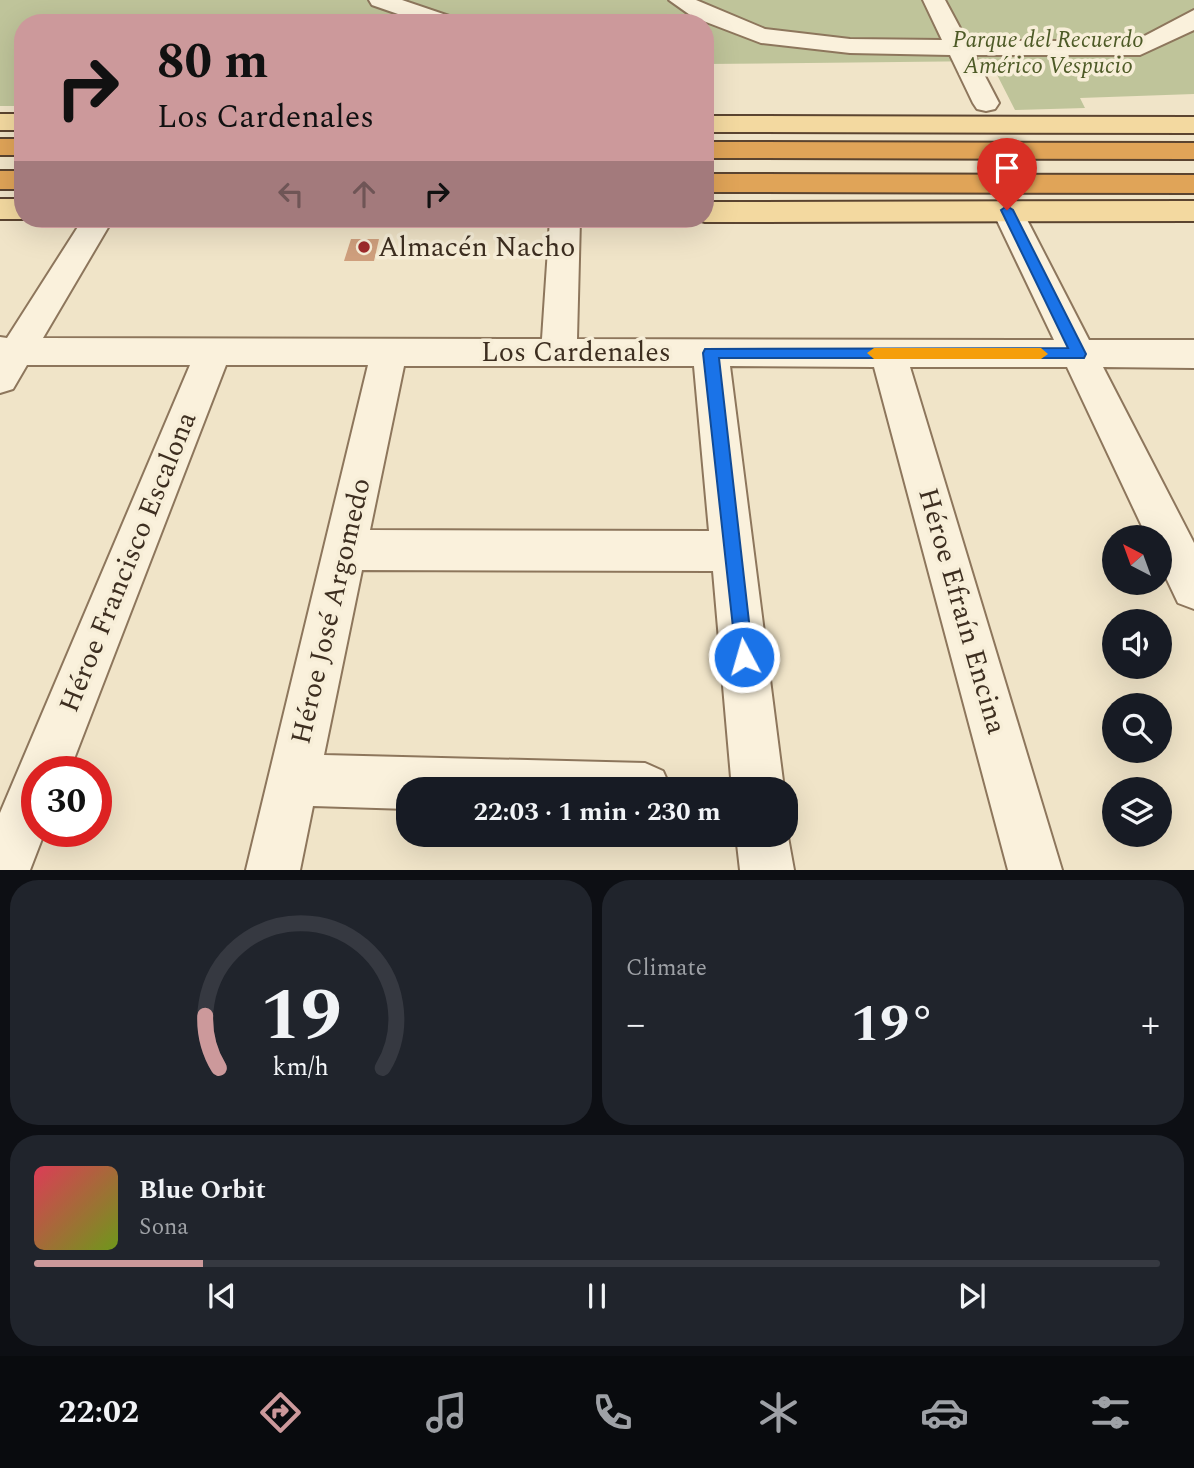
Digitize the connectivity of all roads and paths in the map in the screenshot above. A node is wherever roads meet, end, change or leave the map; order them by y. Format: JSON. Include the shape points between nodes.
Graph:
{"nodes":[{"id":1,"x":380,"y":0,"type":"edge"},
{"id":2,"x":680,"y":0,"type":"edge"},
{"id":3,"x":936,"y":1,"type":"edge"},
{"id":4,"x":421,"y":14,"type":"edge"},
{"id":5,"x":706,"y":14,"type":"edge"},
{"id":6,"x":714,"y":17,"type":"edge"},
{"id":7,"x":1194,"y":17,"type":"edge"},
{"id":8,"x":958,"y":48,"type":"junction"},
{"id":9,"x":986,"y":103,"type":"dead end"},
{"id":10,"x":714,"y":124,"type":"edge"},
{"id":11,"x":1194,"y":125,"type":"edge"},
{"id":12,"x":714,"y":150,"type":"edge"},
{"id":13,"x":1194,"y":151,"type":"edge"},
{"id":14,"x":714,"y":183,"type":"edge"},
{"id":15,"x":1194,"y":184,"type":"edge"},
{"id":16,"x":1007,"y":210,"type":"junction"},
{"id":17,"x":1194,"y":211,"type":"edge"},
{"id":18,"x":714,"y":212,"type":"edge"},
{"id":19,"x":92,"y":228,"type":"edge"},
{"id":20,"x":565,"y":228,"type":"edge"},
{"id":21,"x":214,"y":351,"type":"junction"},
{"id":22,"x":389,"y":352,"type":"junction"},
{"id":23,"x":559,"y":352,"type":"junction"},
{"id":24,"x":711,"y":353,"type":"junction"},
{"id":25,"x":888,"y":354,"type":"junction"},
{"id":26,"x":1079,"y":354,"type":"junction"},
{"id":27,"x":1194,"y":354,"type":"edge"},
{"id":28,"x":6,"y":360,"type":"edge"},
{"id":29,"x":345,"y":550,"type":"junction"},
{"id":30,"x":732,"y":551,"type":"junction"},
{"id":31,"x":1189,"y":568,"type":"edge"},
{"id":32,"x":49,"y":756,"type":"edge"},
{"id":33,"x":757,"y":777,"type":"edge"},
{"id":34,"x":293,"y":780,"type":"junction"},
{"id":35,"x":396,"y":783,"type":"edge"},
{"id":36,"x":21,"y":826,"type":"edge"},
{"id":37,"x":764,"y":847,"type":"edge"},
{"id":38,"x":3,"y":870,"type":"edge"},
{"id":39,"x":273,"y":870,"type":"edge"},
{"id":40,"x":767,"y":870,"type":"edge"},
{"id":41,"x":1035,"y":870,"type":"edge"}],
"edges":[{"from":1,"to":4,"type":"street"},
{"from":2,"to":5,"type":"street"},
{"from":3,"to":8,"type":"street"},
{"from":6,"to":8,"type":"street","via":[[761,36],[850,46]]},
{"from":7,"to":8,"type":"street","via":[[1140,48]]},
{"from":8,"to":9,"type":"street"},
{"from":10,"to":11,"type":"main road"},
{"from":12,"to":13,"type":"highway"},
{"from":14,"to":15,"type":"highway"},
{"from":16,"to":17,"type":"main road"},
{"from":16,"to":18,"type":"main road"},
{"from":16,"to":26,"type":"street"},
{"from":19,"to":28,"type":"street"},
{"from":20,"to":23,"type":"street"},
{"from":21,"to":22,"type":"street","name":"Los Cardenales"},
{"from":21,"to":28,"type":"street","name":"Los Cardenales"},
{"from":21,"to":32,"type":"street","name":"Héroe Francisco Escalona"},
{"from":22,"to":23,"type":"street","name":"Los Cardenales"},
{"from":22,"to":29,"type":"street","name":"Héroe José Argomedo"},
{"from":23,"to":24,"type":"street","name":"Los Cardenales"},
{"from":24,"to":25,"type":"street","name":"Los Cardenales"},
{"from":24,"to":30,"type":"street"},
{"from":25,"to":26,"type":"street","name":"Los Cardenales"},
{"from":25,"to":41,"type":"street","name":"Héroe Efraín Encina"},
{"from":26,"to":27,"type":"street","name":"Los Cardenales"},
{"from":26,"to":31,"type":"street"},
{"from":29,"to":30,"type":"street"},
{"from":29,"to":34,"type":"street","name":"Héroe José Argomedo"},
{"from":30,"to":33,"type":"street"},
{"from":34,"to":35,"type":"street"},
{"from":34,"to":39,"type":"street","name":"Héroe José Argomedo"},
{"from":36,"to":38,"type":"street"},
{"from":37,"to":40,"type":"street"}]}
